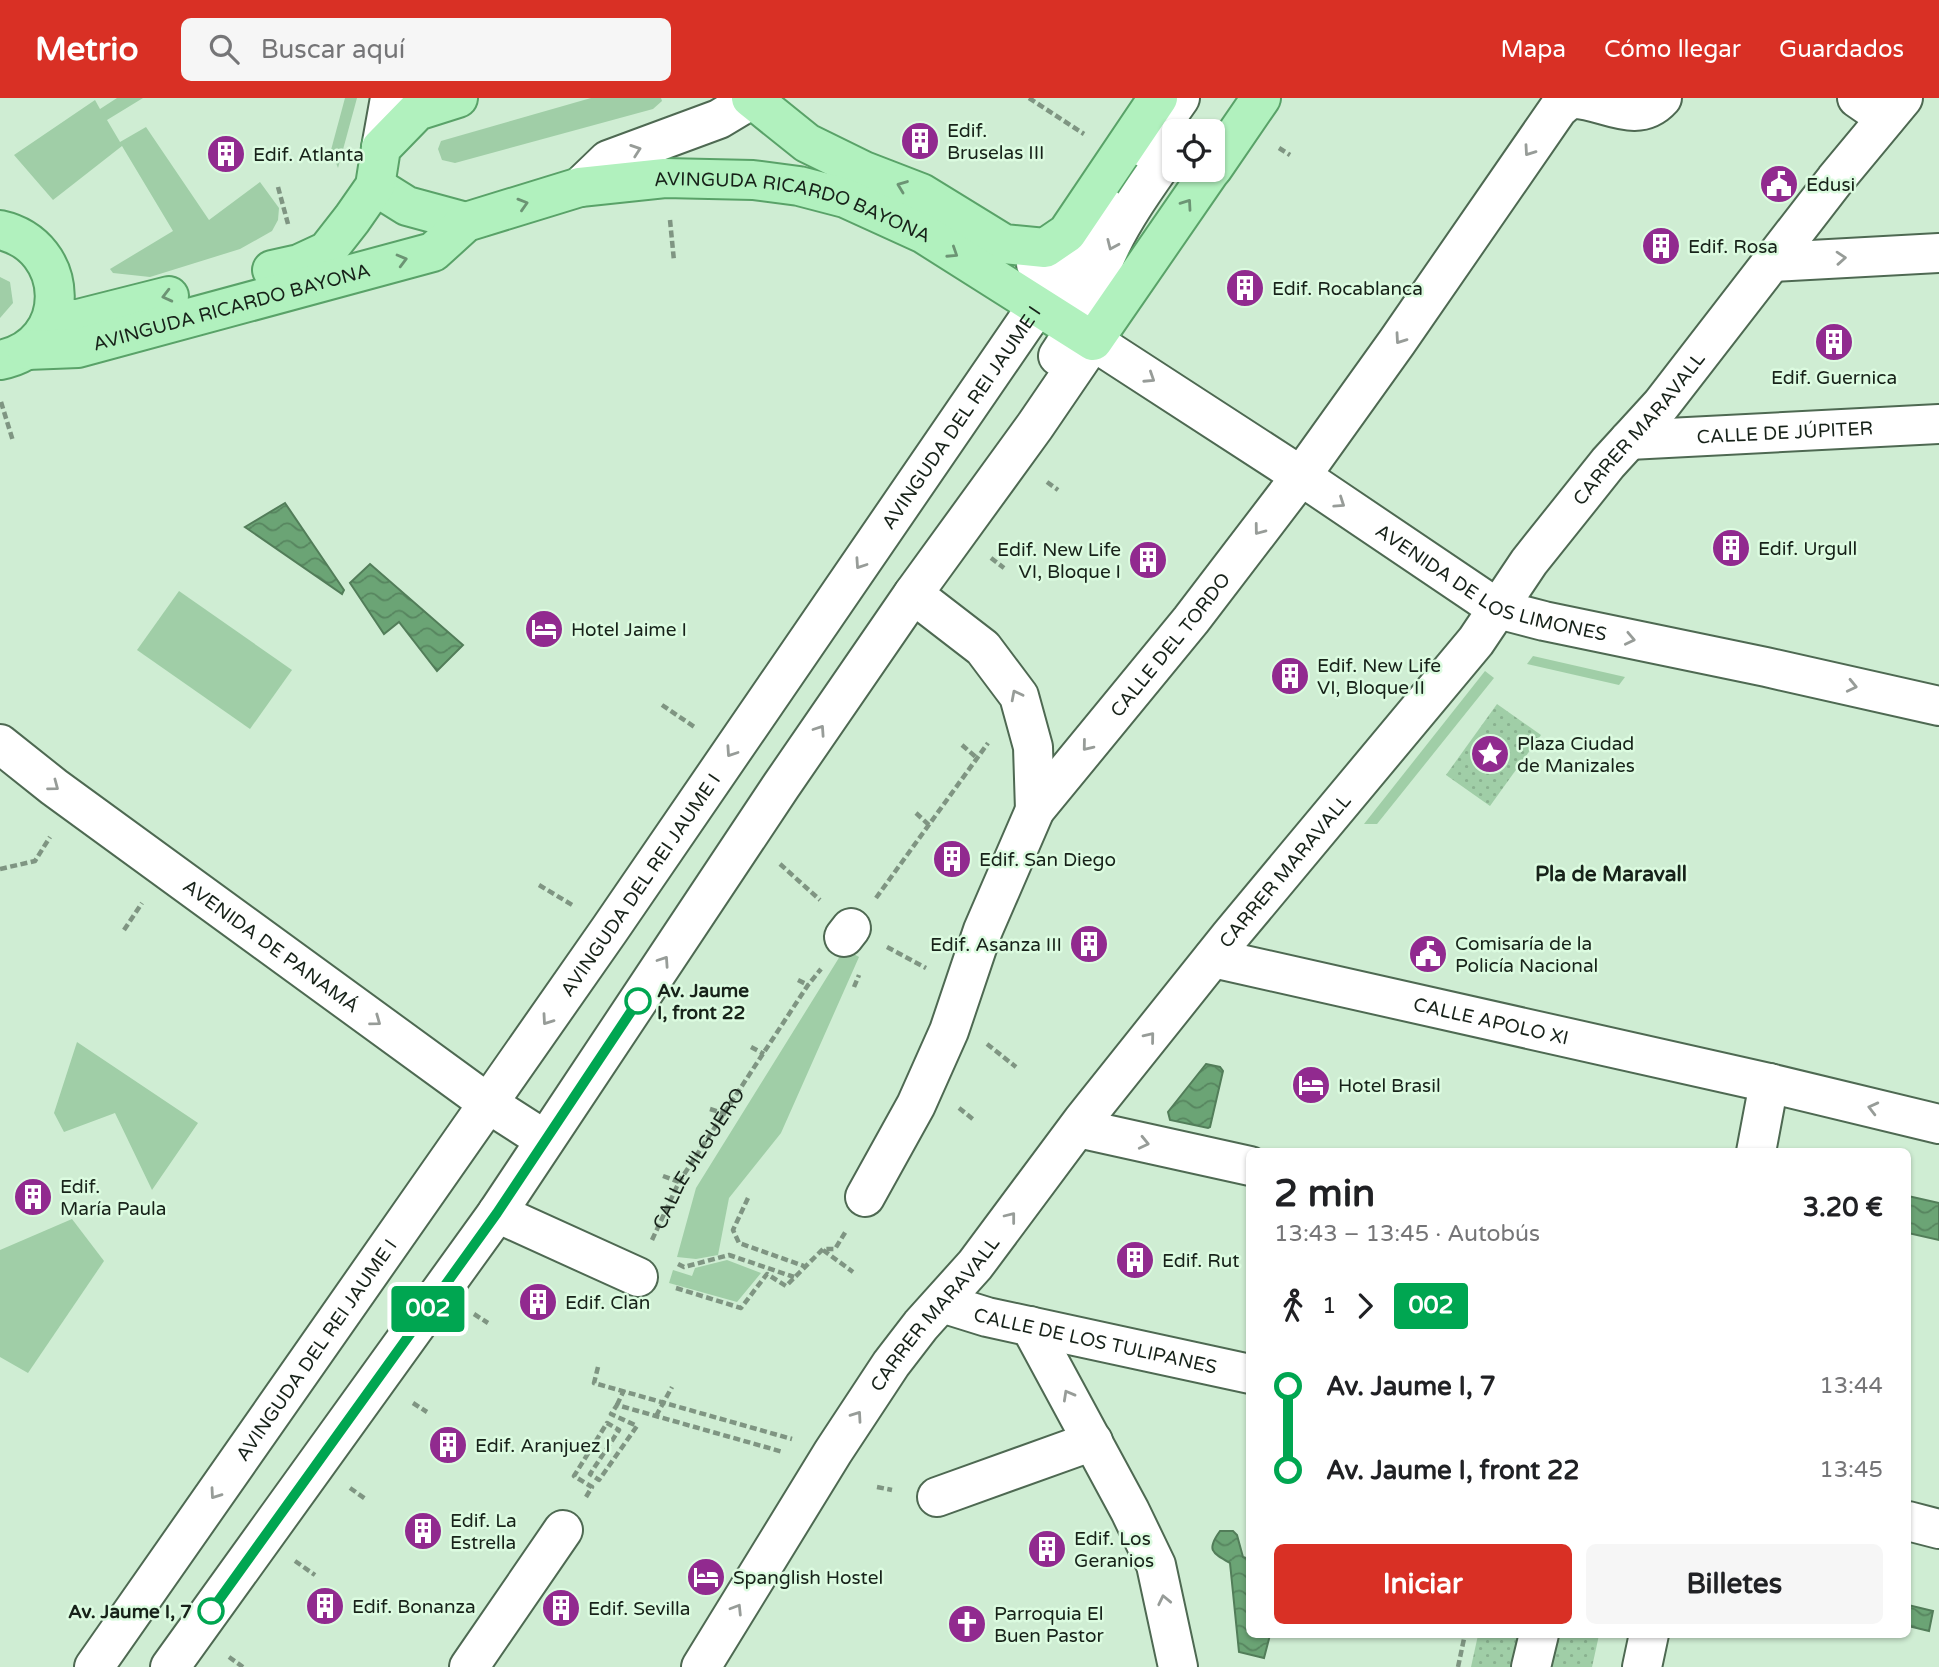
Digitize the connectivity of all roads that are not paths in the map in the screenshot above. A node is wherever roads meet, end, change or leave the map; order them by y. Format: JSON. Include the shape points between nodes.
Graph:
{"nodes":[{"id":1,"x":390,"y":98,"type":"edge"},
{"id":2,"x":458,"y":98,"type":"edge"},
{"id":3,"x":699,"y":98,"type":"edge"},
{"id":4,"x":1158,"y":98,"type":"edge"},
{"id":5,"x":1180,"y":98,"type":"edge"},
{"id":6,"x":1207,"y":98,"type":"edge"},
{"id":7,"x":1261,"y":98,"type":"edge"},
{"id":8,"x":1662,"y":98,"type":"edge"},
{"id":9,"x":1572,"y":99,"type":"edge"},
{"id":10,"x":759,"y":104,"type":"edge"},
{"id":11,"x":1882,"y":105,"type":"edge"},
{"id":12,"x":1192,"y":119,"type":"edge"},
{"id":13,"x":676,"y":136,"type":"junction"},
{"id":14,"x":381,"y":148,"type":"junction"},
{"id":15,"x":1225,"y":150,"type":"edge"},
{"id":16,"x":1162,"y":164,"type":"edge"},
{"id":17,"x":1202,"y":182,"type":"edge"},
{"id":18,"x":375,"y":186,"type":"junction"},
{"id":19,"x":580,"y":187,"type":"junction"},
{"id":20,"x":466,"y":222,"type":"junction"},
{"id":21,"x":0,"y":230,"type":"edge"},
{"id":22,"x":1004,"y":244,"type":"junction"},
{"id":23,"x":1939,"y":253,"type":"edge"},
{"id":24,"x":1773,"y":262,"type":"junction"},
{"id":25,"x":1048,"y":291,"type":"junction"},
{"id":26,"x":52,"y":319,"type":"junction"},
{"id":27,"x":1084,"y":335,"type":"junction"},
{"id":28,"x":13,"y":355,"type":"edge"},
{"id":29,"x":1939,"y":424,"type":"edge"},
{"id":30,"x":1629,"y":440,"type":"junction"},
{"id":31,"x":1301,"y":476,"type":"junction"},
{"id":32,"x":913,"y":594,"type":"junction"},
{"id":33,"x":1498,"y":609,"type":"junction"},
{"id":34,"x":1939,"y":706,"type":"edge"},
{"id":35,"x":0,"y":744,"type":"edge"},
{"id":36,"x":1035,"y":810,"type":"junction"},
{"id":37,"x":1213,"y":958,"type":"junction"},
{"id":38,"x":1769,"y":1083,"type":"junction"},
{"id":39,"x":489,"y":1104,"type":"junction"},
{"id":40,"x":1939,"y":1124,"type":"edge"},
{"id":41,"x":1078,"y":1128,"type":"junction"},
{"id":42,"x":545,"y":1140,"type":"junction"},
{"id":43,"x":1757,"y":1148,"type":"edge"},
{"id":44,"x":1246,"y":1165,"type":"edge"},
{"id":45,"x":865,"y":1197,"type":"road end"},
{"id":46,"x":497,"y":1213,"type":"junction"},
{"id":47,"x":638,"y":1277,"type":"road end"},
{"id":48,"x":942,"y":1303,"type":"junction"},
{"id":49,"x":1030,"y":1326,"type":"junction"},
{"id":50,"x":1246,"y":1373,"type":"edge"},
{"id":51,"x":1093,"y":1441,"type":"junction"},
{"id":52,"x":937,"y":1497,"type":"dead end"},
{"id":53,"x":1911,"y":1522,"type":"edge"},
{"id":54,"x":1939,"y":1529,"type":"edge"},
{"id":55,"x":563,"y":1530,"type":"road end"},
{"id":56,"x":1538,"y":1638,"type":"edge"},
{"id":57,"x":1648,"y":1638,"type":"edge"},
{"id":58,"x":94,"y":1667,"type":"edge"},
{"id":59,"x":170,"y":1667,"type":"edge"},
{"id":60,"x":469,"y":1667,"type":"edge"},
{"id":61,"x":701,"y":1667,"type":"edge"},
{"id":62,"x":1178,"y":1667,"type":"edge"},
{"id":63,"x":1531,"y":1667,"type":"edge"},
{"id":64,"x":1642,"y":1667,"type":"edge"}],
"edges":[{"from":1,"to":14,"type":"street"},
{"from":2,"to":14,"type":"main road","via":[[417,111]]},
{"from":3,"to":13,"type":"street"},
{"from":4,"to":22,"type":"main road","via":[[1067,233],[1045,248]]},
{"from":5,"to":25,"type":"street","name":"AVINGUDA DEL REI JAUME I"},
{"from":6,"to":12,"type":"street"},
{"from":7,"to":15,"type":"main road"},
{"from":8,"to":9,"type":"street","via":[[1647,109]]},
{"from":9,"to":31,"type":"street","name":"CALLE DEL TORDO","one_way":true,"via":[[1558,108]]},
{"from":10,"to":13,"type":"street"},
{"from":22,"to":10,"type":"main road","name":"AVINGUDA RICARDO BAYONA","one_way":true,"via":[[921,193],[807,143]]},
{"from":11,"to":24,"type":"street","name":"CARRER MARAVALL","via":[[1835,180]]},
{"from":19,"to":13,"type":"street","one_way":true,"via":[[608,160]]},
{"from":14,"to":18,"type":"main road"},
{"from":16,"to":27,"type":"street","one_way":true,"via":[[1121,224],[1096,283]]},
{"from":27,"to":17,"type":"main road","one_way":true},
{"from":18,"to":20,"type":"main road","via":[[407,206]]},
{"from":18,"to":26,"type":"main road","name":"AVINGUDA RICARDO BAYONA","one_way":true,"via":[[327,251],[299,264],[78,319]]},
{"from":20,"to":19,"type":"main road","name":"AVINGUDA RICARDO BAYONA","one_way":true},
{"from":19,"to":25,"type":"main road","name":"AVINGUDA RICARDO BAYONA","one_way":true,"via":[[665,178],[799,186],[845,198]]},
{"from":28,"to":20,"type":"main road","name":"AVINGUDA RICARDO BAYONA","one_way":true,"via":[[78,348],[433,251]]},
{"from":21,"to":26,"type":"main road","via":[[34,246],[45,260],[54,279]]},
{"from":22,"to":25,"type":"street","name":"AVINGUDA RICARDO BAYONA"},
{"from":24,"to":23,"type":"street","one_way":true},
{"from":24,"to":30,"type":"street","name":"CARRER MARAVALL"},
{"from":25,"to":27,"type":"main road","name":"AVINGUDA RICARDO BAYONA"},
{"from":25,"to":39,"type":"street","name":"AVINGUDA DEL REI JAUME I","one_way":true},
{"from":26,"to":28,"type":"main road","via":[[42,336]]},
{"from":27,"to":31,"type":"street","name":"AVENIDA DE LOS LIMONES","one_way":true},
{"from":27,"to":32,"type":"street","via":[[1035,426]]},
{"from":29,"to":30,"type":"street","name":"CALLE DE JÚPITER"},
{"from":30,"to":33,"type":"street","name":"CARRER MARAVALL","via":[[1529,562]]},
{"from":31,"to":33,"type":"street","name":"AVENIDA DE LOS LIMONES","one_way":true},
{"from":31,"to":36,"type":"street","name":"CALLE DEL TORDO","one_way":true},
{"from":36,"to":32,"type":"street","name":"CALLE DEL TORDO","one_way":true,"via":[[1033,747],[1019,696],[983,648]]},
{"from":42,"to":32,"type":"street","one_way":true},
{"from":33,"to":34,"type":"street","name":"AVENIDA DE LOS LIMONES","one_way":true},
{"from":33,"to":37,"type":"street","name":"CARRER MARAVALL"},
{"from":35,"to":39,"type":"street","name":"AVENIDA DE PANAMÁ","one_way":true},
{"from":36,"to":45,"type":"street","name":"CALLE DEL TORDO","via":[[983,930],[949,1031],[916,1105]]},
{"from":37,"to":38,"type":"street","name":"CALLE APOLO XI"},
{"from":41,"to":37,"type":"street","name":"CARRER MARAVALL","one_way":true},
{"from":40,"to":38,"type":"street","name":"CALLE APOLO XI","one_way":true},
{"from":38,"to":43,"type":"street"},
{"from":39,"to":42,"type":"street","name":"AVENIDA DE PANAMÁ"},
{"from":39,"to":58,"type":"street","name":"AVINGUDA DEL REI JAUME I","one_way":true},
{"from":41,"to":44,"type":"street","one_way":true},
{"from":48,"to":41,"type":"street","name":"CARRER MARAVALL","one_way":true},
{"from":42,"to":46,"type":"street"},
{"from":46,"to":47,"type":"street"},
{"from":46,"to":59,"type":"street"},
{"from":48,"to":49,"type":"street","name":"CALLE DE LOS TULIPANES"},
{"from":61,"to":48,"type":"street","name":"CARRER MARAVALL","one_way":true,"via":[[891,1364]]},
{"from":49,"to":50,"type":"street","name":"CALLE DE LOS TULIPANES"},
{"from":51,"to":49,"type":"street","one_way":true},
{"from":51,"to":52,"type":"street"},
{"from":62,"to":51,"type":"street","one_way":true,"via":[[1156,1565]]},
{"from":53,"to":54,"type":"street"},
{"from":55,"to":60,"type":"street"},
{"from":56,"to":63,"type":"street"},
{"from":57,"to":64,"type":"street"}]}
